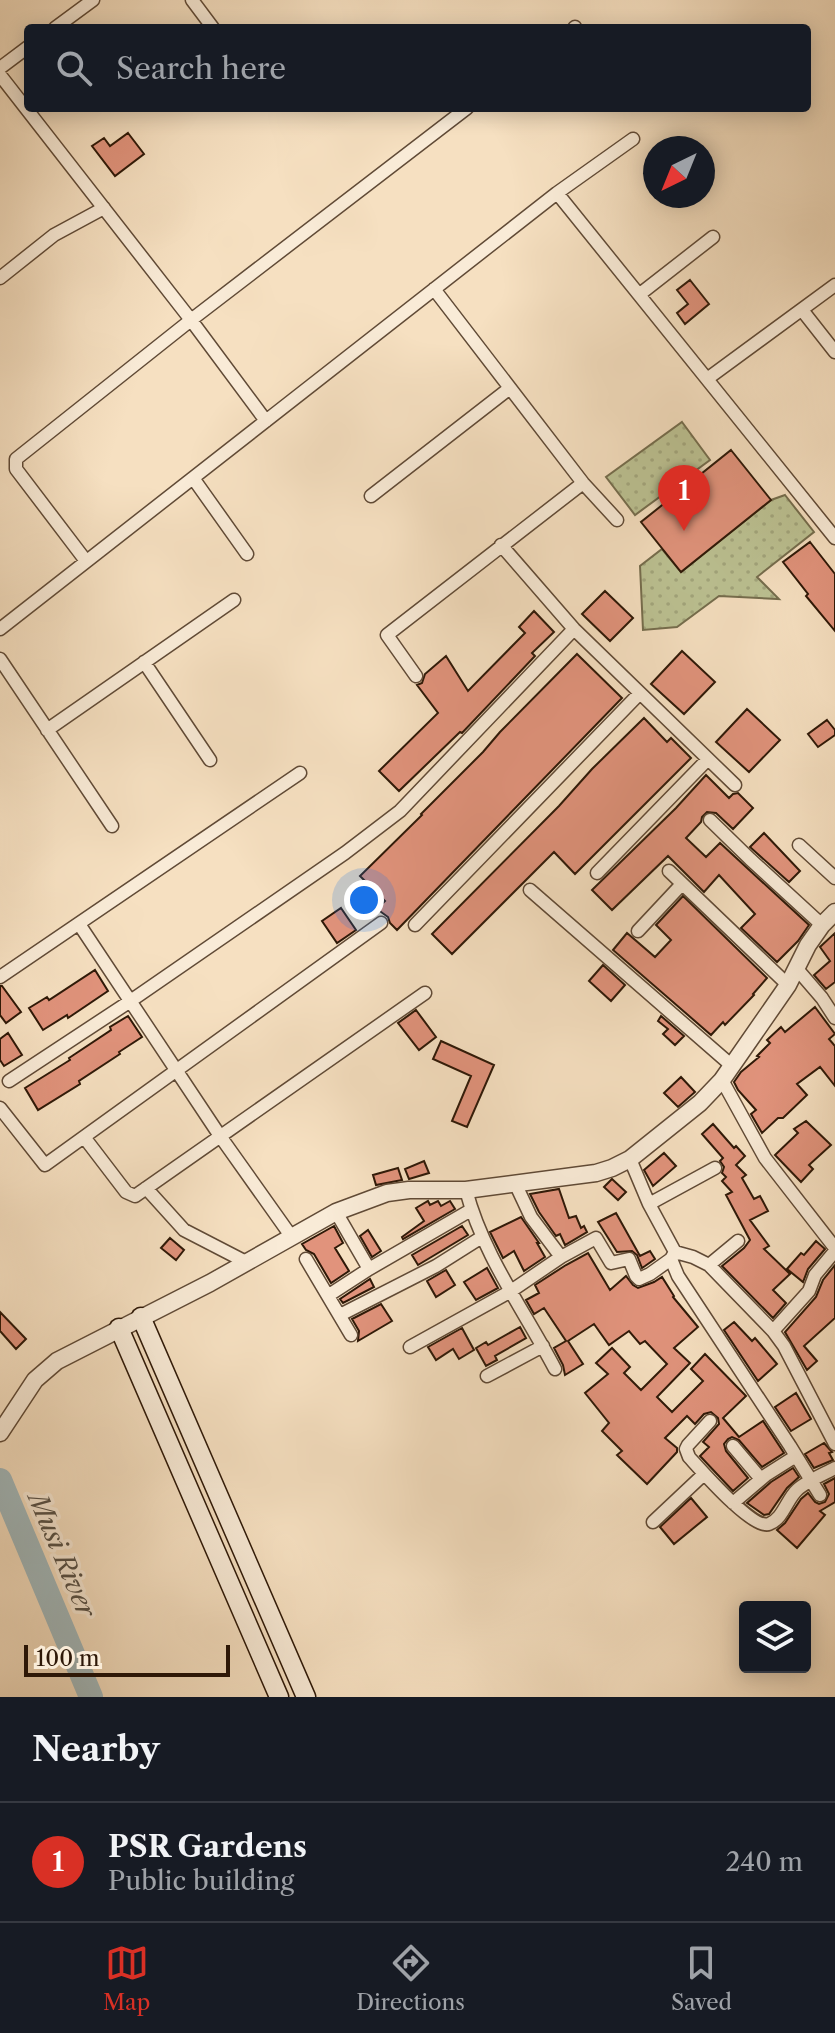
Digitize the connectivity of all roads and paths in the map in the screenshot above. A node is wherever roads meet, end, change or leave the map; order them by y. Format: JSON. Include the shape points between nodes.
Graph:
{"nodes":[{"id":1,"x":93,"y":0,"type":"edge"},
{"id":2,"x":192,"y":0,"type":"edge"},
{"id":3,"x":60,"y":24,"type":"edge"},
{"id":4,"x":210,"y":24,"type":"edge"},
{"id":5,"x":24,"y":50,"type":"edge"},
{"id":6,"x":0,"y":68,"type":"edge"},
{"id":7,"x":0,"y":75,"type":"edge"},
{"id":8,"x":24,"y":106,"type":"edge"},
{"id":9,"x":29,"y":112,"type":"edge"},
{"id":10,"x":462,"y":112,"type":"edge"},
{"id":11,"x":633,"y":139,"type":"dead end"},
{"id":12,"x":557,"y":193,"type":"junction"},
{"id":13,"x":104,"y":208,"type":"junction"},
{"id":14,"x":713,"y":237,"type":"dead end"},
{"id":15,"x":0,"y":278,"type":"edge"},
{"id":16,"x":835,"y":285,"type":"edge"},
{"id":17,"x":434,"y":289,"type":"junction"},
{"id":18,"x":640,"y":294,"type":"junction"},
{"id":19,"x":802,"y":310,"type":"junction"},
{"id":20,"x":191,"y":320,"type":"junction"},
{"id":21,"x":835,"y":352,"type":"edge"},
{"id":22,"x":707,"y":379,"type":"junction"},
{"id":23,"x":510,"y":388,"type":"junction"},
{"id":24,"x":266,"y":421,"type":"junction"},
{"id":25,"x":193,"y":478,"type":"junction"},
{"id":26,"x":583,"y":483,"type":"junction"},
{"id":27,"x":371,"y":496,"type":"dead end"},
{"id":28,"x":617,"y":520,"type":"dead end"},
{"id":29,"x":835,"y":538,"type":"edge"},
{"id":30,"x":501,"y":545,"type":"junction"},
{"id":31,"x":247,"y":554,"type":"dead end"},
{"id":32,"x":86,"y":561,"type":"junction"},
{"id":33,"x":234,"y":600,"type":"dead end"},
{"id":34,"x":0,"y":629,"type":"edge"},
{"id":35,"x":574,"y":629,"type":"junction"},
{"id":36,"x":0,"y":659,"type":"edge"},
{"id":37,"x":144,"y":662,"type":"junction"},
{"id":38,"x":416,"y":676,"type":"dead end"},
{"id":39,"x":640,"y":693,"type":"junction"},
{"id":40,"x":47,"y":730,"type":"junction"},
{"id":41,"x":708,"y":759,"type":"junction"},
{"id":42,"x":210,"y":760,"type":"dead end"},
{"id":43,"x":300,"y":773,"type":"dead end"},
{"id":44,"x":735,"y":785,"type":"dead end"},
{"id":45,"x":710,"y":820,"type":"dead end"},
{"id":46,"x":112,"y":826,"type":"dead end"},
{"id":47,"x":799,"y":845,"type":"dead end"},
{"id":48,"x":669,"y":871,"type":"dead end"},
{"id":49,"x":597,"y":873,"type":"dead end"},
{"id":50,"x":835,"y":878,"type":"edge"},
{"id":51,"x":682,"y":884,"type":"junction"},
{"id":52,"x":530,"y":890,"type":"dead end"},
{"id":53,"x":835,"y":912,"type":"edge"},
{"id":54,"x":381,"y":923,"type":"dead end"},
{"id":55,"x":79,"y":924,"type":"junction"},
{"id":56,"x":415,"y":925,"type":"dead end"},
{"id":57,"x":822,"y":925,"type":"junction"},
{"id":58,"x":638,"y":931,"type":"dead end"},
{"id":59,"x":797,"y":969,"type":"junction"},
{"id":60,"x":0,"y":977,"type":"edge"},
{"id":61,"x":788,"y":985,"type":"junction"},
{"id":62,"x":835,"y":989,"type":"edge"},
{"id":63,"x":425,"y":993,"type":"dead end"},
{"id":64,"x":822,"y":998,"type":"junction"},
{"id":65,"x":129,"y":1002,"type":"junction"},
{"id":66,"x":835,"y":1018,"type":"edge"},
{"id":67,"x":176,"y":1071,"type":"junction"},
{"id":68,"x":727,"y":1072,"type":"junction"},
{"id":69,"x":9,"y":1081,"type":"dead end"},
{"id":70,"x":0,"y":1108,"type":"edge"},
{"id":71,"x":220,"y":1136,"type":"junction"},
{"id":72,"x":84,"y":1137,"type":"junction"},
{"id":73,"x":630,"y":1159,"type":"junction"},
{"id":74,"x":715,"y":1168,"type":"dead end"},
{"id":75,"x":515,"y":1183,"type":"junction"},
{"id":76,"x":146,"y":1188,"type":"junction"},
{"id":77,"x":466,"y":1190,"type":"junction"},
{"id":78,"x":649,"y":1204,"type":"junction"},
{"id":79,"x":471,"y":1210,"type":"junction"},
{"id":80,"x":336,"y":1212,"type":"junction"},
{"id":81,"x":809,"y":1224,"type":"dead end"},
{"id":82,"x":291,"y":1236,"type":"junction"},
{"id":83,"x":482,"y":1237,"type":"junction"},
{"id":84,"x":738,"y":1241,"type":"dead end"},
{"id":85,"x":835,"y":1249,"type":"edge"},
{"id":86,"x":673,"y":1255,"type":"junction"},
{"id":87,"x":561,"y":1257,"type":"junction"},
{"id":88,"x":306,"y":1259,"type":"dead end"},
{"id":89,"x":246,"y":1262,"type":"junction"},
{"id":90,"x":709,"y":1265,"type":"junction"},
{"id":91,"x":369,"y":1269,"type":"junction"},
{"id":92,"x":511,"y":1291,"type":"junction"},
{"id":93,"x":329,"y":1295,"type":"junction"},
{"id":94,"x":340,"y":1315,"type":"junction"},
{"id":95,"x":141,"y":1317,"type":"junction"},
{"id":96,"x":119,"y":1328,"type":"junction"},
{"id":97,"x":773,"y":1331,"type":"junction"},
{"id":98,"x":351,"y":1335,"type":"dead end"},
{"id":99,"x":543,"y":1346,"type":"junction"},
{"id":100,"x":410,"y":1347,"type":"dead end"},
{"id":101,"x":555,"y":1369,"type":"dead end"},
{"id":102,"x":487,"y":1376,"type":"dead end"},
{"id":103,"x":710,"y":1421,"type":"dead end"},
{"id":104,"x":0,"y":1433,"type":"edge"},
{"id":105,"x":835,"y":1444,"type":"edge"},
{"id":106,"x":733,"y":1446,"type":"dead end"},
{"id":107,"x":796,"y":1456,"type":"junction"},
{"id":108,"x":835,"y":1468,"type":"edge"},
{"id":109,"x":704,"y":1474,"type":"junction"},
{"id":110,"x":761,"y":1479,"type":"junction"},
{"id":111,"x":811,"y":1482,"type":"junction"},
{"id":112,"x":820,"y":1495,"type":"dead end"},
{"id":113,"x":733,"y":1503,"type":"junction"},
{"id":114,"x":653,"y":1522,"type":"dead end"},
{"id":115,"x":279,"y":1697,"type":"edge"},
{"id":116,"x":306,"y":1697,"type":"edge"}],
"edges":[{"from":1,"to":3,"type":"street"},
{"from":2,"to":4,"type":"street"},
{"from":5,"to":6,"type":"street"},
{"from":7,"to":8,"type":"street"},
{"from":9,"to":13,"type":"street"},
{"from":10,"to":20,"type":"street"},
{"from":11,"to":12,"type":"street"},
{"from":12,"to":17,"type":"street"},
{"from":12,"to":18,"type":"street"},
{"from":13,"to":15,"type":"street","via":[[54,235]]},
{"from":13,"to":20,"type":"street"},
{"from":14,"to":18,"type":"street"},
{"from":16,"to":19,"type":"street"},
{"from":17,"to":23,"type":"street"},
{"from":17,"to":24,"type":"street"},
{"from":18,"to":22,"type":"street"},
{"from":19,"to":21,"type":"street"},
{"from":19,"to":22,"type":"street"},
{"from":20,"to":24,"type":"street"},
{"from":20,"to":32,"type":"street","via":[[16,459],[16,469]]},
{"from":22,"to":29,"type":"street"},
{"from":23,"to":26,"type":"street"},
{"from":23,"to":27,"type":"street"},
{"from":24,"to":25,"type":"street"},
{"from":25,"to":31,"type":"street"},
{"from":25,"to":32,"type":"street"},
{"from":26,"to":28,"type":"street"},
{"from":26,"to":30,"type":"street"},
{"from":30,"to":35,"type":"street"},
{"from":30,"to":38,"type":"street","via":[[387,635]]},
{"from":32,"to":34,"type":"street"},
{"from":33,"to":37,"type":"street"},
{"from":35,"to":39,"type":"street"},
{"from":35,"to":65,"type":"street","via":[[400,811]]},
{"from":36,"to":40,"type":"street"},
{"from":37,"to":40,"type":"street"},
{"from":37,"to":42,"type":"street"},
{"from":39,"to":41,"type":"street"},
{"from":39,"to":56,"type":"street"},
{"from":40,"to":46,"type":"street"},
{"from":41,"to":44,"type":"street"},
{"from":41,"to":49,"type":"street"},
{"from":43,"to":55,"type":"street"},
{"from":45,"to":57,"type":"street"},
{"from":47,"to":50,"type":"street"},
{"from":48,"to":51,"type":"street"},
{"from":51,"to":58,"type":"street"},
{"from":51,"to":61,"type":"street"},
{"from":52,"to":68,"type":"street"},
{"from":53,"to":57,"type":"street"},
{"from":54,"to":67,"type":"street"},
{"from":55,"to":60,"type":"street"},
{"from":55,"to":65,"type":"street"},
{"from":57,"to":59,"type":"street"},
{"from":59,"to":61,"type":"street"},
{"from":59,"to":64,"type":"street"},
{"from":61,"to":68,"type":"street"},
{"from":62,"to":64,"type":"street"},
{"from":63,"to":71,"type":"street"},
{"from":64,"to":66,"type":"street"},
{"from":65,"to":67,"type":"street"},
{"from":65,"to":69,"type":"street"},
{"from":67,"to":71,"type":"street"},
{"from":67,"to":72,"type":"street"},
{"from":68,"to":73,"type":"street","via":[[700,1103]]},
{"from":68,"to":85,"type":"street","via":[[765,1158]]},
{"from":70,"to":72,"type":"street","via":[[45,1165]]},
{"from":71,"to":76,"type":"street"},
{"from":71,"to":82,"type":"street"},
{"from":72,"to":76,"type":"street","via":[[126,1192],[135,1196]]},
{"from":73,"to":75,"type":"street","via":[[596,1173]]},
{"from":73,"to":78,"type":"street"},
{"from":74,"to":78,"type":"street"},
{"from":75,"to":77,"type":"street"},
{"from":75,"to":87,"type":"street","via":[[531,1217]]},
{"from":76,"to":89,"type":"street","via":[[184,1230]]},
{"from":77,"to":79,"type":"street"},
{"from":77,"to":80,"type":"street","via":[[387,1193]]},
{"from":78,"to":86,"type":"street"},
{"from":79,"to":83,"type":"street"},
{"from":79,"to":91,"type":"street"},
{"from":80,"to":82,"type":"street"},
{"from":80,"to":91,"type":"street"},
{"from":81,"to":85,"type":"street"},
{"from":82,"to":89,"type":"street"},
{"from":83,"to":92,"type":"street"},
{"from":83,"to":94,"type":"street"},
{"from":84,"to":90,"type":"street"},
{"from":85,"to":97,"type":"street","via":[[809,1291]]},
{"from":86,"to":87,"type":"street","via":[[639,1279],[629,1259],[611,1263],[596,1238]]},
{"from":86,"to":90,"type":"street"},
{"from":86,"to":107,"type":"street","via":[[678,1276]]},
{"from":87,"to":92,"type":"street"},
{"from":88,"to":93,"type":"street"},
{"from":89,"to":95,"type":"street"},
{"from":90,"to":97,"type":"street"},
{"from":91,"to":93,"type":"street"},
{"from":92,"to":99,"type":"street"},
{"from":92,"to":100,"type":"street"},
{"from":93,"to":94,"type":"street"},
{"from":94,"to":98,"type":"street"},
{"from":95,"to":96,"type":"street"},
{"from":95,"to":116,"type":"main road"},
{"from":96,"to":104,"type":"street","via":[[57,1361],[35,1380]]},
{"from":96,"to":115,"type":"main road"},
{"from":97,"to":105,"type":"street"},
{"from":99,"to":101,"type":"street"},
{"from":99,"to":102,"type":"street"},
{"from":103,"to":109,"type":"street","via":[[686,1449]]},
{"from":106,"to":110,"type":"street"},
{"from":107,"to":110,"type":"street"},
{"from":107,"to":111,"type":"street"},
{"from":108,"to":111,"type":"street"},
{"from":109,"to":113,"type":"street"},
{"from":109,"to":114,"type":"street"},
{"from":110,"to":113,"type":"street"},
{"from":111,"to":112,"type":"street"},
{"from":111,"to":113,"type":"street","via":[[797,1490],[767,1525],[756,1523]]}]}
